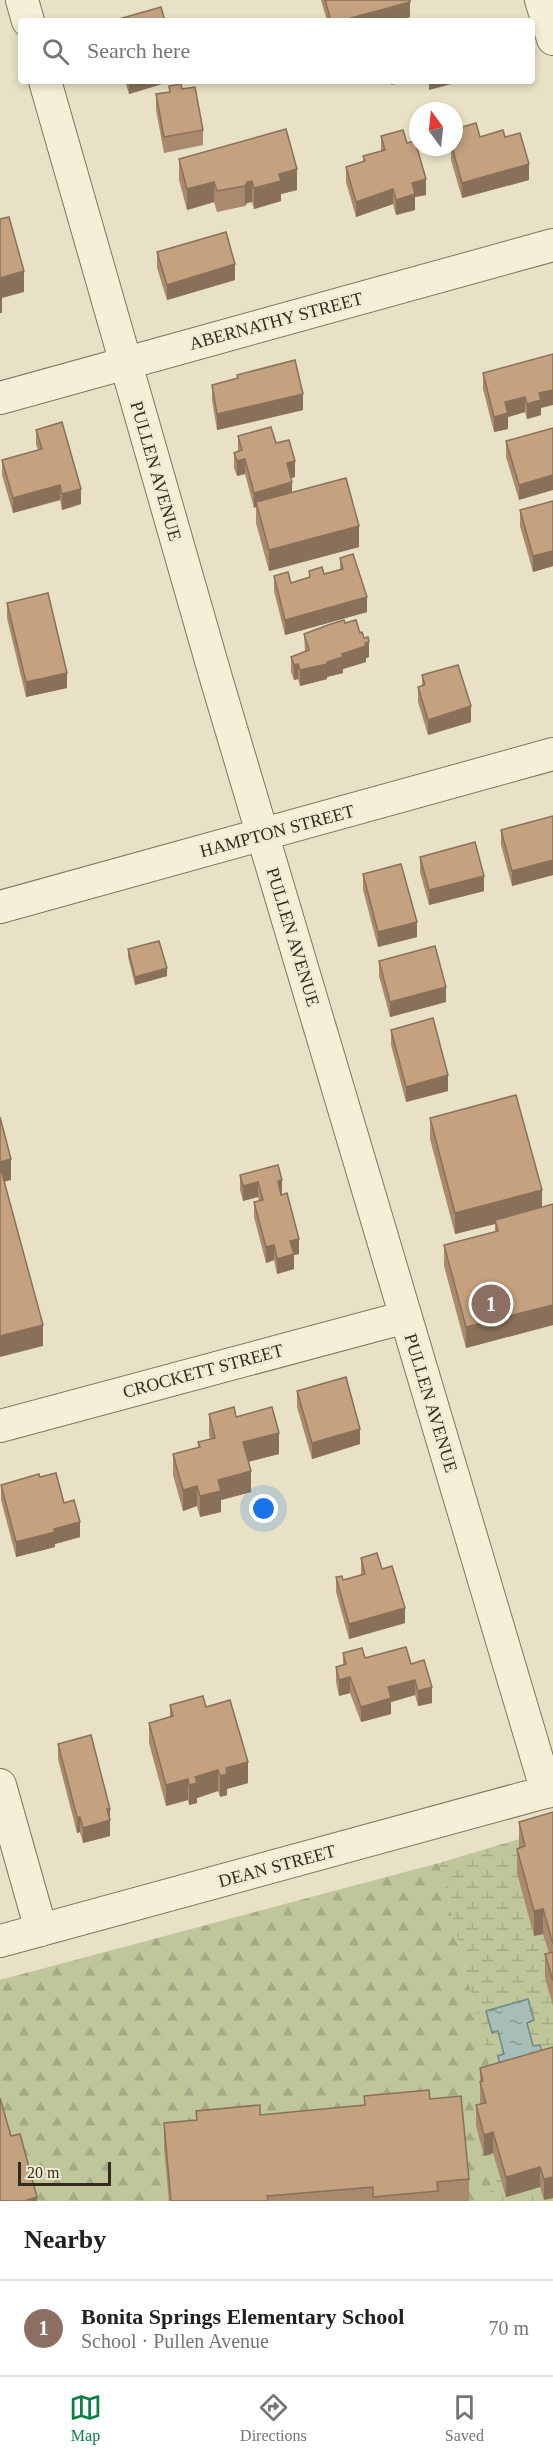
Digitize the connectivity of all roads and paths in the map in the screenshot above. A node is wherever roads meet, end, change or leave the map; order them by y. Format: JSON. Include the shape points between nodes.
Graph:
{"nodes":[{"id":1,"x":22,"y":0,"type":"edge"},
{"id":2,"x":541,"y":0,"type":"edge"},
{"id":3,"x":27,"y":18,"type":"edge"},
{"id":4,"x":553,"y":39,"type":"edge"},
{"id":5,"x":46,"y":84,"type":"edge"},
{"id":6,"x":553,"y":245,"type":"edge"},
{"id":7,"x":125,"y":362,"type":"junction"},
{"id":8,"x":0,"y":398,"type":"edge"},
{"id":9,"x":553,"y":754,"type":"edge"},
{"id":10,"x":263,"y":835,"type":"junction"},
{"id":11,"x":0,"y":907,"type":"edge"},
{"id":12,"x":406,"y":1317,"type":"junction"},
{"id":13,"x":0,"y":1426,"type":"edge"},
{"id":14,"x":0,"y":1785,"type":"edge"},
{"id":15,"x":550,"y":1791,"type":"edge"},
{"id":16,"x":41,"y":1930,"type":"junction"},
{"id":17,"x":0,"y":1941,"type":"edge"}],
"edges":[{"from":1,"to":3,"type":"street"},
{"from":2,"to":4,"type":"street"},
{"from":5,"to":7,"type":"street","name":"PULLEN AVENUE"},
{"from":6,"to":7,"type":"street","name":"ABERNATHY STREET"},
{"from":7,"to":8,"type":"street","name":"ABERNATHY STREET"},
{"from":7,"to":10,"type":"street","name":"PULLEN AVENUE"},
{"from":9,"to":10,"type":"street","name":"HAMPTON STREET"},
{"from":10,"to":11,"type":"street","name":"HAMPTON STREET"},
{"from":10,"to":12,"type":"street","name":"PULLEN AVENUE"},
{"from":12,"to":13,"type":"street","name":"CROCKETT STREET"},
{"from":12,"to":15,"type":"street","name":"PULLEN AVENUE"},
{"from":14,"to":16,"type":"street"},
{"from":15,"to":16,"type":"street","name":"DEAN STREET"},
{"from":16,"to":17,"type":"street","name":"DEAN STREET"}]}
